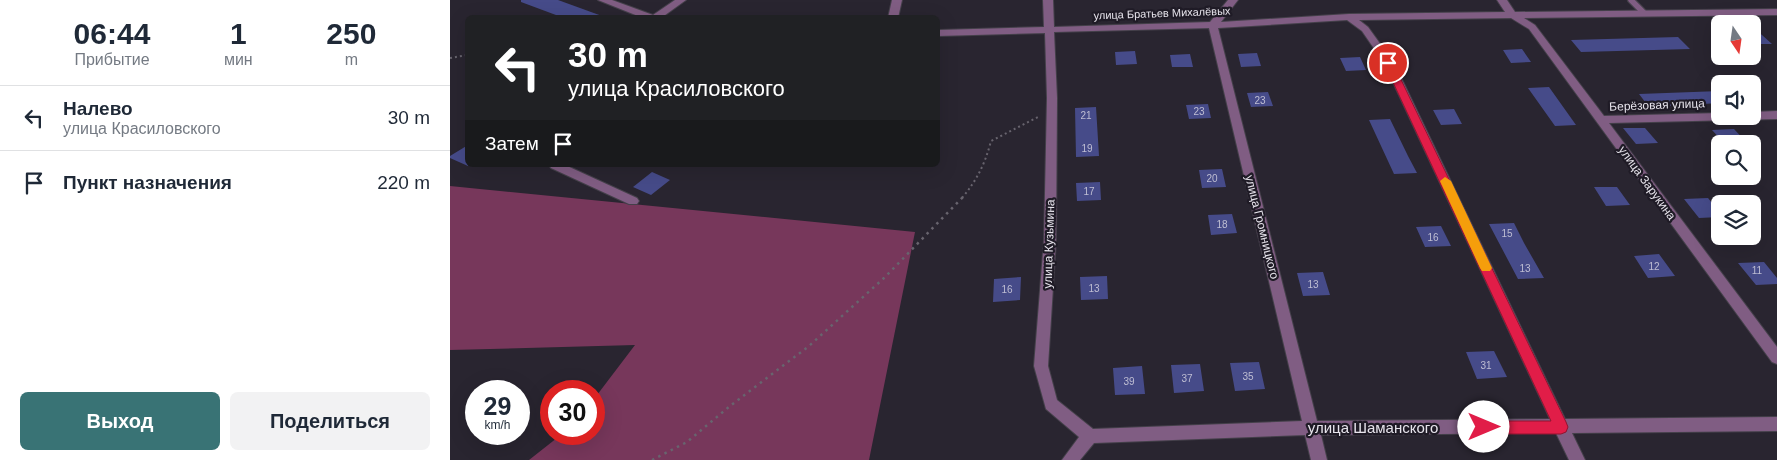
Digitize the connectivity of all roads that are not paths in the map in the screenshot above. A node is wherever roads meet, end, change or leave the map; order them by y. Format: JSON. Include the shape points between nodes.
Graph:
{"nodes":[{"id":1,"x":603,"y":0,"type":"edge"},
{"id":2,"x":681,"y":0,"type":"edge"},
{"id":3,"x":897,"y":0,"type":"edge"},
{"id":4,"x":1048,"y":0,"type":"edge"},
{"id":5,"x":1233,"y":0,"type":"edge"},
{"id":6,"x":1502,"y":0,"type":"edge"},
{"id":7,"x":1631,"y":0,"type":"edge"},
{"id":8,"x":1777,"y":12,"type":"edge"},
{"id":9,"x":1644,"y":13,"type":"junction"},
{"id":10,"x":1511,"y":14,"type":"junction"},
{"id":11,"x":634,"y":15,"type":"edge"},
{"id":12,"x":658,"y":15,"type":"edge"},
{"id":13,"x":894,"y":15,"type":"edge"},
{"id":14,"x":1349,"y":18,"type":"junction"},
{"id":15,"x":1213,"y":24,"type":"junction"},
{"id":16,"x":1049,"y":30,"type":"junction"},
{"id":17,"x":940,"y":34,"type":"edge"},
{"id":18,"x":1777,"y":115,"type":"edge"},
{"id":19,"x":1761,"y":116,"type":"edge"},
{"id":20,"x":1711,"y":117,"type":"edge"},
{"id":21,"x":1601,"y":120,"type":"junction"},
{"id":22,"x":559,"y":167,"type":"edge"},
{"id":23,"x":633,"y":201,"type":"dead end"},
{"id":24,"x":1777,"y":358,"type":"edge"},
{"id":25,"x":1760,"y":424,"type":"junction"},
{"id":26,"x":1777,"y":424,"type":"edge"},
{"id":27,"x":1561,"y":427,"type":"junction"},
{"id":28,"x":1310,"y":428,"type":"junction"},
{"id":29,"x":1777,"y":433,"type":"edge"},
{"id":30,"x":1090,"y":436,"type":"junction"},
{"id":31,"x":1070,"y":460,"type":"edge"},
{"id":32,"x":1318,"y":460,"type":"edge"},
{"id":33,"x":1577,"y":460,"type":"edge"}],
"edges":[{"from":1,"to":11,"type":"street"},
{"from":2,"to":12,"type":"street"},
{"from":3,"to":13,"type":"street"},
{"from":4,"to":16,"type":"street","name":"улица Кузьмина"},
{"from":5,"to":15,"type":"street"},
{"from":6,"to":10,"type":"street"},
{"from":7,"to":9,"type":"lane"},
{"from":8,"to":9,"type":"street","name":"улица Братьев Михалёвых"},
{"from":9,"to":10,"type":"street","name":"улица Братьев Михалёвых"},
{"from":10,"to":14,"type":"street","name":"улица Братьев Михалёвых"},
{"from":10,"to":21,"type":"street","name":"улица Зарукина","via":[[1532,27]]},
{"from":14,"to":15,"type":"street","name":"улица Братьев Михалёвых"},
{"from":14,"to":27,"type":"street","via":[[1365,29],[1402,89]]},
{"from":15,"to":16,"type":"street","name":"улица Братьев Михалёвых"},
{"from":15,"to":28,"type":"street","name":"улица Громницкого"},
{"from":16,"to":17,"type":"street","name":"улица Братьев Михалёвых"},
{"from":16,"to":30,"type":"street","name":"улица Кузьмина","via":[[1052,109],[1050,240],[1042,366],[1051,404]]},
{"from":18,"to":19,"type":"street"},
{"from":20,"to":21,"type":"street","name":"Берёзовая улица"},
{"from":21,"to":24,"type":"street","name":"улица Зарукина"},
{"from":22,"to":23,"type":"street"},
{"from":25,"to":26,"type":"street","name":"улица Шаманского"},
{"from":25,"to":27,"type":"street","name":"улица Шаманского"},
{"from":25,"to":29,"type":"street"},
{"from":27,"to":28,"type":"street","name":"улица Шаманского"},
{"from":27,"to":33,"type":"street"},
{"from":28,"to":30,"type":"street","name":"улица Шаманского"},
{"from":28,"to":32,"type":"street","name":"улица Громницкого"},
{"from":30,"to":31,"type":"street"}]}
